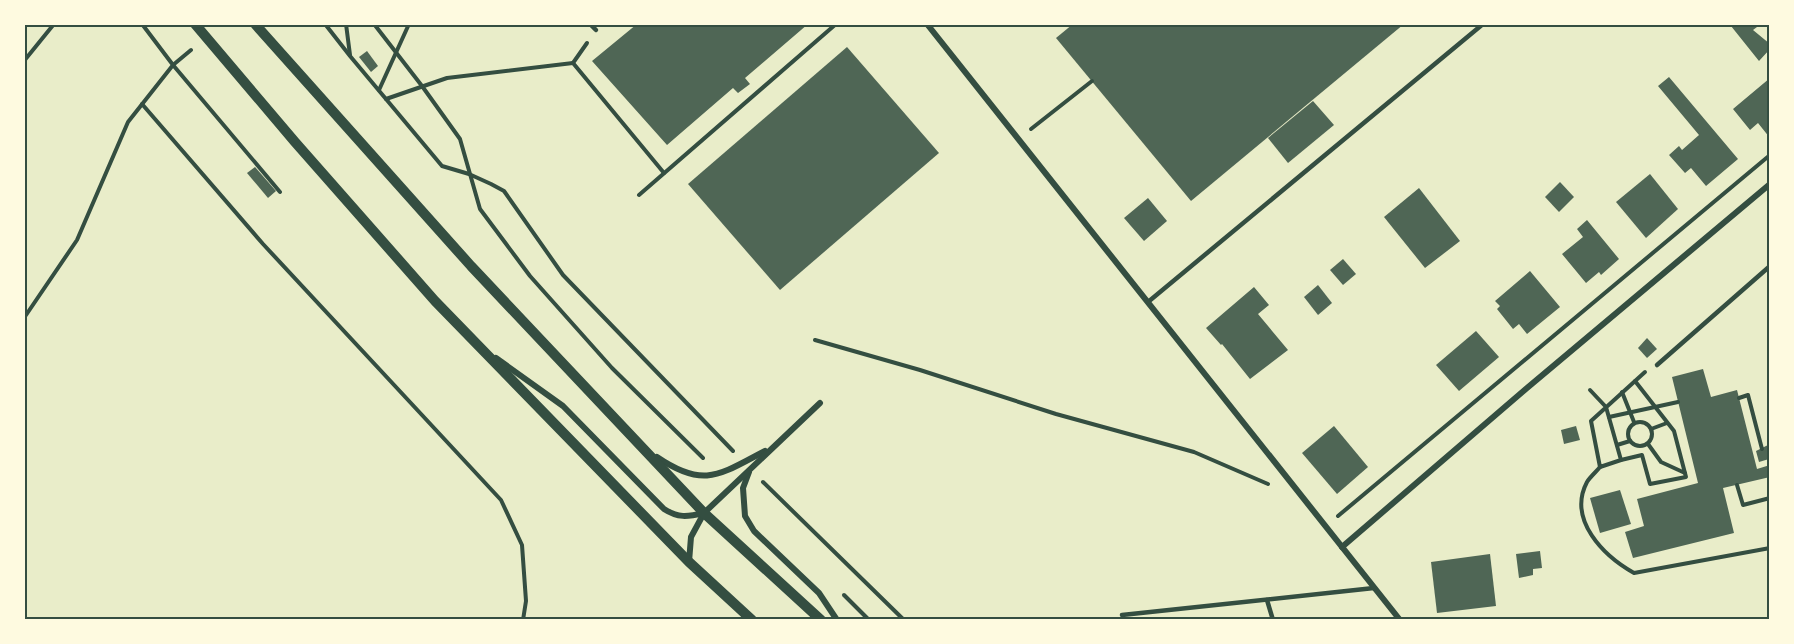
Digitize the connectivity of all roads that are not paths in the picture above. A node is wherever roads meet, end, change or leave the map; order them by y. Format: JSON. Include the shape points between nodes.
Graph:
{"nodes":[{"id":1,"x":195,"y":24,"type":"edge"},
{"id":2,"x":255,"y":24,"type":"edge"},
{"id":3,"x":590,"y":24,"type":"edge"},
{"id":4,"x":927,"y":24,"type":"edge"},
{"id":5,"x":1483,"y":24,"type":"edge"},
{"id":6,"x":596,"y":30,"type":"road end"},
{"id":7,"x":1770,"y":184,"type":"edge"},
{"id":8,"x":1770,"y":266,"type":"edge"},
{"id":9,"x":1148,"y":302,"type":"junction"},
{"id":10,"x":479,"y":345,"type":"junction"},
{"id":11,"x":1657,"y":365,"type":"dead end"},
{"id":12,"x":820,"y":403,"type":"dead end"},
{"id":13,"x":774,"y":447,"type":"junction"},
{"id":14,"x":644,"y":449,"type":"junction"},
{"id":15,"x":750,"y":469,"type":"junction"},
{"id":16,"x":704,"y":513,"type":"junction"},
{"id":17,"x":1342,"y":547,"type":"junction"},
{"id":18,"x":689,"y":562,"type":"junction"},
{"id":19,"x":1374,"y":588,"type":"junction"},
{"id":20,"x":1267,"y":600,"type":"junction"},
{"id":21,"x":1122,"y":615,"type":"dead end"},
{"id":22,"x":752,"y":620,"type":"edge"},
{"id":23,"x":821,"y":620,"type":"edge"},
{"id":24,"x":837,"y":620,"type":"edge"},
{"id":25,"x":1273,"y":620,"type":"edge"},
{"id":26,"x":1400,"y":620,"type":"edge"}],
"edges":[{"from":1,"to":10,"type":"street","via":[[435,301]]},
{"from":2,"to":14,"type":"street","via":[[471,266]]},
{"from":3,"to":6,"type":"lane"},
{"from":4,"to":9,"type":"street"},
{"from":5,"to":9,"type":"lane"},
{"from":7,"to":17,"type":"street"},
{"from":8,"to":11,"type":"lane"},
{"from":9,"to":17,"type":"street"},
{"from":10,"to":16,"type":"street","via":[[563,406],[664,509],[676,516]]},
{"from":10,"to":18,"type":"street"},
{"from":12,"to":13,"type":"street"},
{"from":13,"to":14,"type":"street","via":[[729,471],[701,478],[676,470]]},
{"from":13,"to":15,"type":"street"},
{"from":14,"to":16,"type":"street"},
{"from":15,"to":16,"type":"street"},
{"from":15,"to":24,"type":"street","via":[[743,488],[745,516],[754,531],[819,593]]},
{"from":16,"to":18,"type":"street","via":[[690,537]]},
{"from":16,"to":23,"type":"street"},
{"from":17,"to":19,"type":"street"},
{"from":18,"to":22,"type":"street"},
{"from":19,"to":20,"type":"lane"},
{"from":19,"to":26,"type":"street"},
{"from":20,"to":21,"type":"lane"},
{"from":20,"to":25,"type":"lane"}]}
